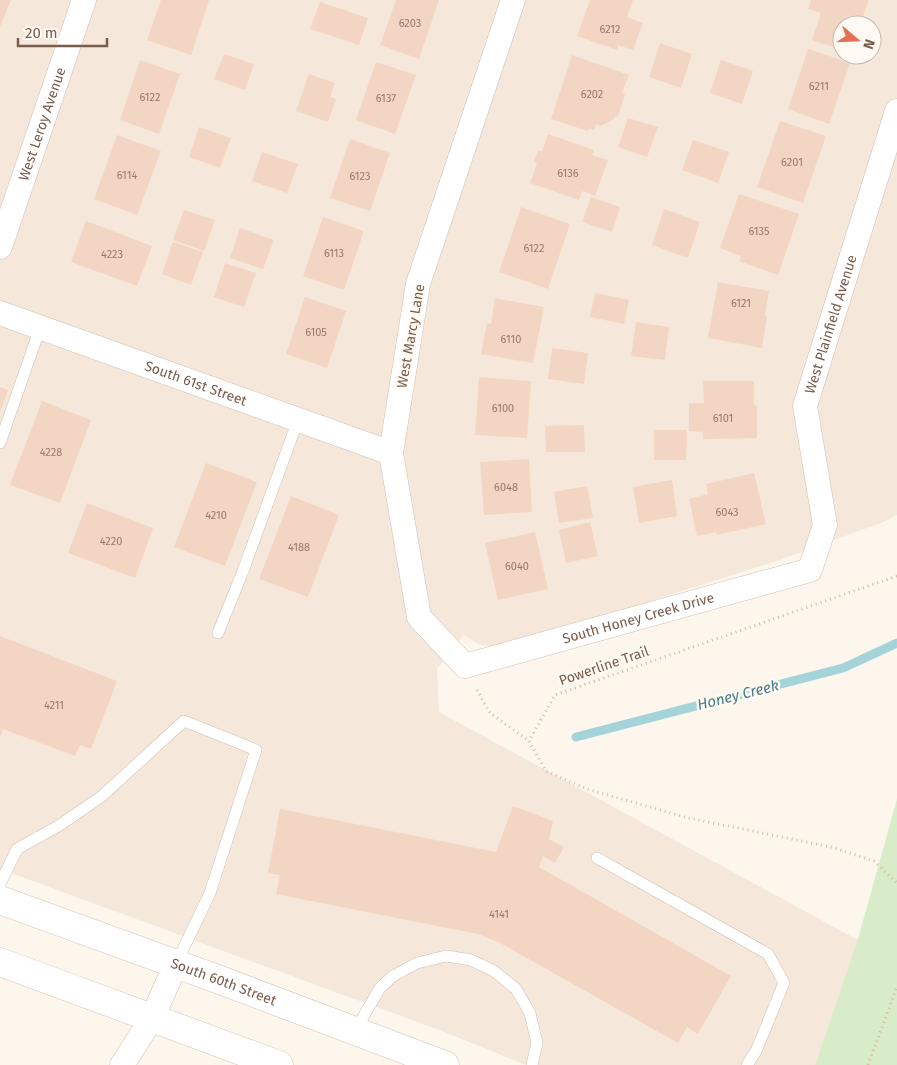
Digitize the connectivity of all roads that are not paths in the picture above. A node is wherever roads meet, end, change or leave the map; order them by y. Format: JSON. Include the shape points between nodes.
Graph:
{"nodes":[{"id":1,"x":84,"y":0,"type":"edge"},
{"id":2,"x":513,"y":0,"type":"edge"},
{"id":3,"x":897,"y":111,"type":"edge"},
{"id":4,"x":0,"y":247,"type":"edge"},
{"id":5,"x":0,"y":313,"type":"edge"},
{"id":6,"x":40,"y":328,"type":"junction"},
{"id":7,"x":298,"y":420,"type":"junction"},
{"id":8,"x":0,"y":442,"type":"edge"},
{"id":9,"x":391,"y":453,"type":"junction"},
{"id":10,"x":810,"y":570,"type":"joint"},
{"id":11,"x":218,"y":633,"type":"dead end"},
{"id":12,"x":465,"y":666,"type":"joint"},
{"id":13,"x":597,"y":858,"type":"dead end"},
{"id":14,"x":0,"y":884,"type":"edge"},
{"id":15,"x":0,"y":900,"type":"edge"},
{"id":16,"x":0,"y":962,"type":"edge"},
{"id":17,"x":176,"y":964,"type":"junction"},
{"id":18,"x":152,"y":1018,"type":"junction"},
{"id":19,"x":355,"y":1031,"type":"junction"},
{"id":20,"x":122,"y":1065,"type":"edge"},
{"id":21,"x":278,"y":1065,"type":"edge"},
{"id":22,"x":445,"y":1065,"type":"edge"},
{"id":23,"x":532,"y":1065,"type":"edge"},
{"id":24,"x":747,"y":1065,"type":"edge"}],
"edges":[{"from":1,"to":4,"type":"street","name":"West Leroy Avenue"},
{"from":2,"to":9,"type":"street","name":"West Marcy Lane","via":[[418,284]]},
{"from":3,"to":10,"type":"street","name":"West Plainfield Avenue","via":[[805,406],[825,525]]},
{"from":5,"to":6,"type":"street","name":"South 61st Street"},
{"from":6,"to":7,"type":"street","name":"South 61st Street"},
{"from":6,"to":8,"type":"lane"},
{"from":7,"to":9,"type":"street","name":"South 61st Street"},
{"from":7,"to":11,"type":"lane"},
{"from":9,"to":12,"type":"street","name":"West Marcy Lane","via":[[419,617]]},
{"from":10,"to":12,"type":"street","name":"South Honey Creek Drive"},
{"from":13,"to":24,"type":"lane","via":[[768,954],[784,984]]},
{"from":14,"to":17,"type":"lane","via":[[17,849],[102,796],[184,721],[256,750],[210,893]]},
{"from":15,"to":17,"type":"main road","name":"South 60th Street"},
{"from":16,"to":18,"type":"main road"},
{"from":17,"to":18,"type":"street"},
{"from":17,"to":19,"type":"main road","name":"South 60th Street"},
{"from":18,"to":20,"type":"street"},
{"from":18,"to":21,"type":"main road"},
{"from":19,"to":22,"type":"main road","name":"South 60th Street"},
{"from":19,"to":23,"type":"lane","via":[[380,988],[393,976],[417,963],[446,956],[470,960],[494,971],[516,989],[530,1013],[537,1043]]}]}
